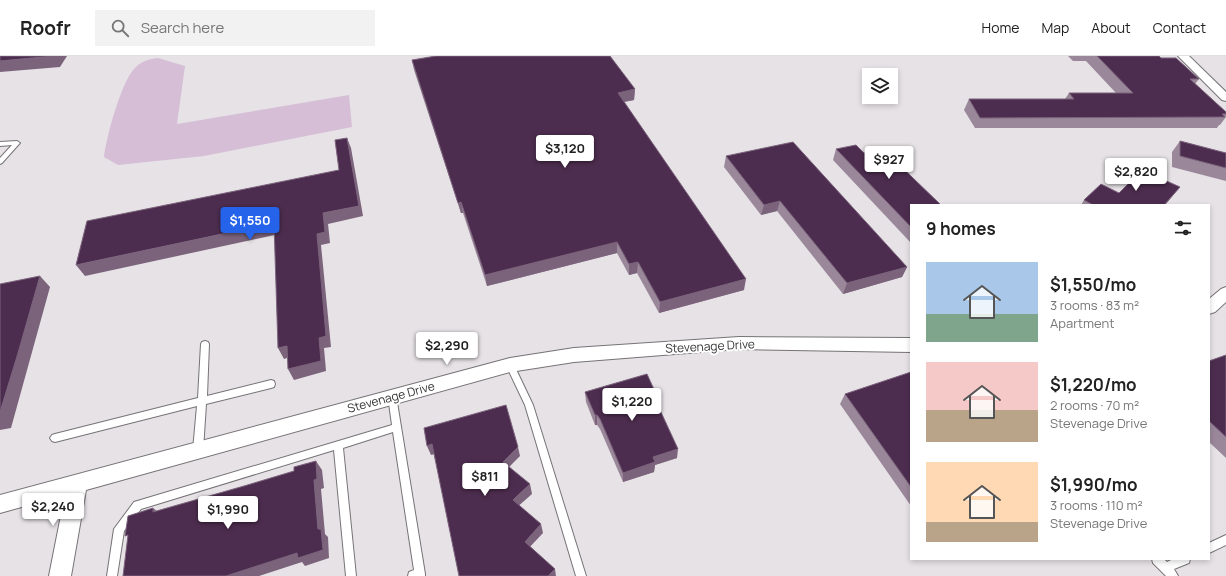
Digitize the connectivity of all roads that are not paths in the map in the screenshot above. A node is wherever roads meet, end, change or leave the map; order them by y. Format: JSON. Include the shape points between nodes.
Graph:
{"nodes":[{"id":1,"x":1183,"y":56,"type":"edge"},
{"id":2,"x":1226,"y":98,"type":"edge"},
{"id":3,"x":0,"y":144,"type":"edge"},
{"id":4,"x":0,"y":162,"type":"edge"},
{"id":5,"x":1226,"y":293,"type":"edge"},
{"id":6,"x":1210,"y":307,"type":"edge"},
{"id":7,"x":205,"y":344,"type":"dead end"},
{"id":8,"x":910,"y":344,"type":"edge"},
{"id":9,"x":510,"y":365,"type":"junction"},
{"id":10,"x":271,"y":384,"type":"dead end"},
{"id":11,"x":392,"y":396,"type":"junction"},
{"id":12,"x":202,"y":401,"type":"junction"},
{"id":13,"x":397,"y":427,"type":"junction"},
{"id":14,"x":55,"y":438,"type":"dead end"},
{"id":15,"x":338,"y":445,"type":"junction"},
{"id":16,"x":198,"y":450,"type":"junction"},
{"id":17,"x":77,"y":483,"type":"junction"},
{"id":18,"x":0,"y":504,"type":"edge"},
{"id":19,"x":1226,"y":540,"type":"edge"},
{"id":20,"x":1210,"y":548,"type":"edge"},
{"id":21,"x":1157,"y":560,"type":"edge"},
{"id":22,"x":1184,"y":560,"type":"edge"},
{"id":23,"x":1169,"y":572,"type":"edge"},
{"id":24,"x":418,"y":575,"type":"edge"},
{"id":25,"x":60,"y":576,"type":"edge"},
{"id":26,"x":112,"y":576,"type":"edge"},
{"id":27,"x":351,"y":576,"type":"edge"},
{"id":28,"x":581,"y":576,"type":"edge"}],
"edges":[{"from":1,"to":2,"type":"street"},
{"from":3,"to":4,"type":"lane","via":[[16,143]]},
{"from":5,"to":6,"type":"street"},
{"from":7,"to":12,"type":"lane"},
{"from":8,"to":9,"type":"street","name":"Stevenage Drive","via":[[739,343],[574,355]]},
{"from":9,"to":11,"type":"street","name":"Stevenage Drive"},
{"from":9,"to":28,"type":"lane","via":[[529,405]]},
{"from":10,"to":12,"type":"lane"},
{"from":11,"to":13,"type":"lane"},
{"from":11,"to":16,"type":"street","name":"Stevenage Drive"},
{"from":12,"to":14,"type":"lane"},
{"from":12,"to":16,"type":"lane"},
{"from":13,"to":15,"type":"lane"},
{"from":13,"to":24,"type":"lane"},
{"from":15,"to":26,"type":"lane","via":[[138,505],[119,529]]},
{"from":15,"to":27,"type":"lane"},
{"from":16,"to":17,"type":"street","name":"Stevenage Drive"},
{"from":17,"to":18,"type":"street","name":"Stevenage Drive"},
{"from":17,"to":25,"type":"street"},
{"from":19,"to":20,"type":"lane"},
{"from":21,"to":23,"type":"lane"},
{"from":22,"to":23,"type":"lane"}]}
